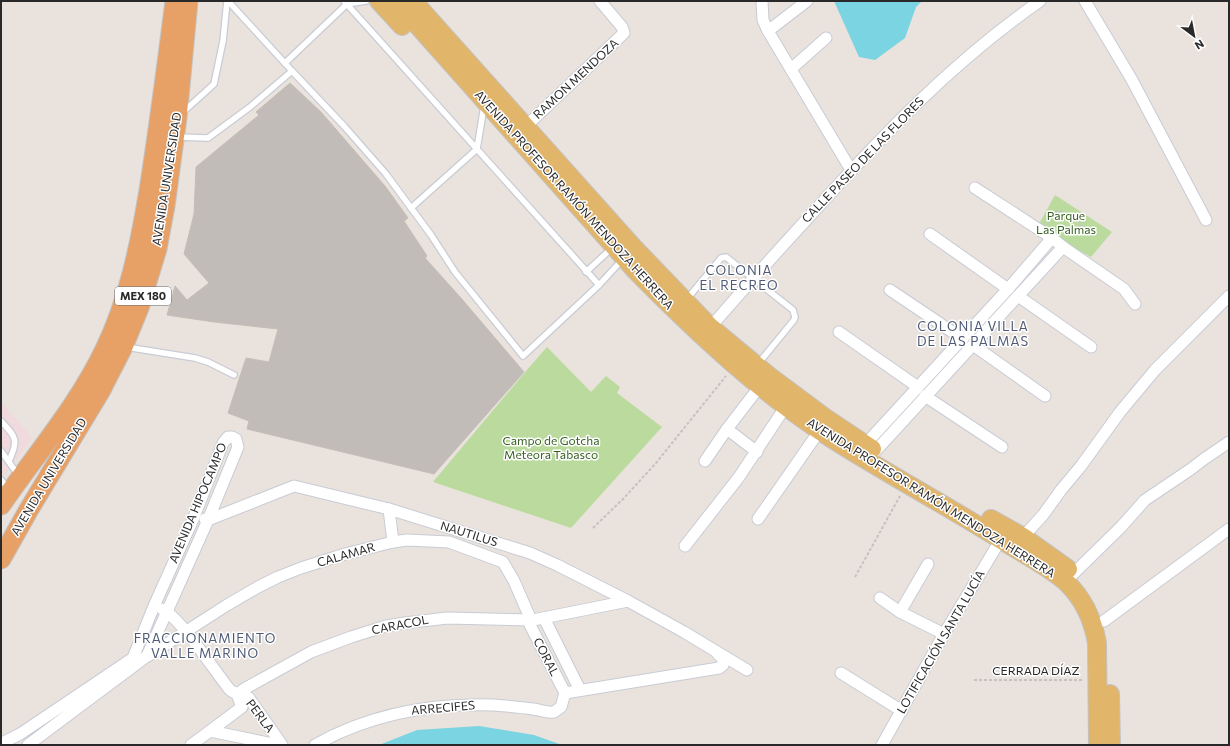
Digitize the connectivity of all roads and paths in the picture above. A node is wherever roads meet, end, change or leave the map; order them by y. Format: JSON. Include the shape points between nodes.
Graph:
{"nodes":[{"id":1,"x":175,"y":1,"type":"edge"},
{"id":2,"x":188,"y":1,"type":"edge"},
{"id":3,"x":227,"y":1,"type":"edge"},
{"id":4,"x":366,"y":1,"type":"edge"},
{"id":5,"x":379,"y":1,"type":"edge"},
{"id":6,"x":396,"y":1,"type":"edge"},
{"id":7,"x":413,"y":1,"type":"edge"},
{"id":8,"x":600,"y":1,"type":"edge"},
{"id":9,"x":762,"y":1,"type":"edge"},
{"id":10,"x":807,"y":1,"type":"edge"},
{"id":11,"x":1040,"y":1,"type":"edge"},
{"id":12,"x":1085,"y":1,"type":"edge"},
{"id":13,"x":345,"y":2,"type":"edge"},
{"id":14,"x":768,"y":31,"type":"junction"},
{"id":15,"x":826,"y":38,"type":"dead end"},
{"id":16,"x":285,"y":63,"type":"junction"},
{"id":17,"x":791,"y":69,"type":"junction"},
{"id":18,"x":457,"y":70,"type":"junction"},
{"id":19,"x":292,"y":71,"type":"junction"},
{"id":20,"x":485,"y":102,"type":"junction"},
{"id":21,"x":177,"y":118,"type":"junction"},
{"id":22,"x":525,"y":134,"type":"junction"},
{"id":23,"x":174,"y":137,"type":"junction"},
{"id":24,"x":477,"y":149,"type":"junction"},
{"id":25,"x":851,"y":170,"type":"junction"},
{"id":26,"x":975,"y":188,"type":"dead end"},
{"id":27,"x":410,"y":208,"type":"junction"},
{"id":28,"x":1206,"y":220,"type":"dead end"},
{"id":29,"x":1051,"y":226,"type":"dead end"},
{"id":30,"x":1066,"y":230,"type":"junction"},
{"id":31,"x":930,"y":234,"type":"dead end"},
{"id":32,"x":1058,"y":240,"type":"junction"},
{"id":33,"x":623,"y":247,"type":"junction"},
{"id":34,"x":586,"y":272,"type":"junction"},
{"id":35,"x":753,"y":278,"type":"junction"},
{"id":36,"x":599,"y":284,"type":"junction"},
{"id":37,"x":1008,"y":289,"type":"junction"},
{"id":38,"x":890,"y":290,"type":"dead end"},
{"id":39,"x":1018,"y":296,"type":"junction"},
{"id":40,"x":1229,"y":296,"type":"edge"},
{"id":41,"x":686,"y":301,"type":"junction"},
{"id":42,"x":1135,"y":304,"type":"dead end"},
{"id":43,"x":983,"y":317,"type":"junction"},
{"id":44,"x":992,"y":325,"type":"junction"},
{"id":45,"x":706,"y":331,"type":"junction"},
{"id":46,"x":839,"y":332,"type":"dead end"},
{"id":47,"x":966,"y":335,"type":"junction"},
{"id":48,"x":976,"y":342,"type":"junction"},
{"id":49,"x":124,"y":347,"type":"junction"},
{"id":50,"x":1091,"y":347,"type":"dead end"},
{"id":51,"x":941,"y":363,"type":"junction"},
{"id":52,"x":735,"y":365,"type":"junction"},
{"id":53,"x":756,"y":365,"type":"junction"},
{"id":54,"x":949,"y":370,"type":"junction"},
{"id":55,"x":234,"y":375,"type":"dead end"},
{"id":56,"x":934,"y":378,"type":"junction"},
{"id":57,"x":760,"y":386,"type":"junction"},
{"id":58,"x":922,"y":392,"type":"junction"},
{"id":59,"x":1045,"y":396,"type":"dead end"},
{"id":60,"x":786,"y":406,"type":"junction"},
{"id":61,"x":1,"y":421,"type":"edge"},
{"id":62,"x":727,"y":429,"type":"junction"},
{"id":63,"x":820,"y":430,"type":"junction"},
{"id":64,"x":1229,"y":442,"type":"edge"},
{"id":65,"x":1002,"y":447,"type":"dead end"},
{"id":66,"x":1,"y":451,"type":"edge"},
{"id":67,"x":757,"y":452,"type":"junction"},
{"id":68,"x":866,"y":453,"type":"junction"},
{"id":69,"x":9,"y":461,"type":"junction"},
{"id":70,"x":705,"y":461,"type":"dead end"},
{"id":71,"x":907,"y":484,"type":"junction"},
{"id":72,"x":8,"y":488,"type":"edge"},
{"id":73,"x":388,"y":509,"type":"junction"},
{"id":74,"x":28,"y":511,"type":"junction"},
{"id":75,"x":194,"y":517,"type":"junction"},
{"id":76,"x":758,"y":519,"type":"dead end"},
{"id":77,"x":208,"y":520,"type":"junction"},
{"id":78,"x":593,"y":528,"type":"dead end"},
{"id":79,"x":1229,"y":529,"type":"edge"},
{"id":80,"x":1023,"y":537,"type":"junction"},
{"id":81,"x":1001,"y":539,"type":"junction"},
{"id":82,"x":393,"y":542,"type":"junction"},
{"id":83,"x":685,"y":546,"type":"dead end"},
{"id":84,"x":1,"y":559,"type":"edge"},
{"id":85,"x":928,"y":564,"type":"dead end"},
{"id":86,"x":1073,"y":574,"type":"junction"},
{"id":87,"x":855,"y":577,"type":"dead end"},
{"id":88,"x":880,"y":598,"type":"dead end"},
{"id":89,"x":628,"y":601,"type":"junction"},
{"id":90,"x":154,"y":606,"type":"junction"},
{"id":91,"x":168,"y":612,"type":"junction"},
{"id":92,"x":900,"y":612,"type":"junction"},
{"id":93,"x":544,"y":618,"type":"junction"},
{"id":94,"x":530,"y":620,"type":"junction"},
{"id":95,"x":1104,"y":621,"type":"junction"},
{"id":96,"x":185,"y":632,"type":"junction"},
{"id":97,"x":944,"y":634,"type":"junction"},
{"id":98,"x":715,"y":651,"type":"junction"},
{"id":99,"x":145,"y":658,"type":"junction"},
{"id":100,"x":747,"y":670,"type":"dead end"},
{"id":101,"x":841,"y":673,"type":"dead end"},
{"id":102,"x":974,"y":680,"type":"dead end"},
{"id":103,"x":1098,"y":680,"type":"junction"},
{"id":104,"x":580,"y":690,"type":"junction"},
{"id":105,"x":565,"y":693,"type":"junction"},
{"id":106,"x":238,"y":695,"type":"junction"},
{"id":107,"x":902,"y":711,"type":"junction"},
{"id":108,"x":210,"y":731,"type":"junction"},
{"id":109,"x":6,"y":743,"type":"edge"},
{"id":110,"x":28,"y":745,"type":"edge"},
{"id":111,"x":191,"y":745,"type":"edge"},
{"id":112,"x":278,"y":745,"type":"edge"},
{"id":113,"x":282,"y":745,"type":"edge"},
{"id":114,"x":315,"y":745,"type":"edge"},
{"id":115,"x":882,"y":745,"type":"edge"},
{"id":116,"x":1098,"y":745,"type":"edge"},
{"id":117,"x":1111,"y":745,"type":"edge"}],
"edges":[{"from":1,"to":72,"type":"highway","name":"AVENIDA UNIVERSIDAD","number":"MEX 180","via":[[153,162],[138,245],[112,334],[75,403]]},
{"from":2,"to":21,"type":"highway","name":"AVENIDA UNIVERSIDAD","number":"MEX 180"},
{"from":3,"to":16,"type":"lane"},
{"from":3,"to":21,"type":"lane","via":[[223,41],[214,84]]},
{"from":4,"to":13,"type":"lane"},
{"from":5,"to":18,"type":"main road","via":[[419,45]]},
{"from":6,"to":18,"type":"main road","name":"AVENIDA PROFESOR RAMÓN MENDOZA HERRERA"},
{"from":7,"to":22,"type":"main road"},
{"from":8,"to":22,"type":"street","name":"RAMON MENDOZA","via":[[622,26],[624,33]]},
{"from":9,"to":14,"type":"street","via":[[763,20]]},
{"from":10,"to":14,"type":"street"},
{"from":11,"to":25,"type":"street","name":"CALLE PASEO DE LAS FLORES","via":[[953,69]]},
{"from":12,"to":28,"type":"street","via":[[1132,80]]},
{"from":13,"to":16,"type":"lane"},
{"from":13,"to":24,"type":"lane"},
{"from":14,"to":17,"type":"street"},
{"from":15,"to":17,"type":"street"},
{"from":16,"to":19,"type":"lane"},
{"from":17,"to":25,"type":"street"},
{"from":18,"to":20,"type":"main road","name":"AVENIDA PROFESOR RAMÓN MENDOZA HERRERA"},
{"from":19,"to":23,"type":"lane","via":[[208,138]]},
{"from":19,"to":27,"type":"lane","via":[[378,165]]},
{"from":20,"to":22,"type":"main road","name":"AVENIDA PROFESOR RAMÓN MENDOZA HERRERA"},
{"from":20,"to":24,"type":"lane"},
{"from":21,"to":23,"type":"highway","name":"AVENIDA UNIVERSIDAD","number":"MEX 180"},
{"from":22,"to":33,"type":"main road","name":"AVENIDA PROFESOR RAMÓN MENDOZA HERRERA"},
{"from":23,"to":49,"type":"highway","name":"AVENIDA UNIVERSIDAD","number":"MEX 180","via":[[157,250]]},
{"from":24,"to":27,"type":"lane"},
{"from":24,"to":34,"type":"lane"},
{"from":25,"to":35,"type":"street","name":"CALLE PASEO DE LAS FLORES"},
{"from":26,"to":32,"type":"street"},
{"from":27,"to":36,"type":"lane","via":[[455,272],[523,356]]},
{"from":29,"to":30,"type":"path","via":[[1048,216],[1056,212],[1061,211],[1066,217],[1076,215],[1081,227],[1074,231]]},
{"from":30,"to":32,"type":"path"},
{"from":30,"to":32,"type":"path"},
{"from":31,"to":37,"type":"street"},
{"from":32,"to":37,"type":"street"},
{"from":32,"to":39,"type":"street"},
{"from":32,"to":42,"type":"street","via":[[1124,289]]},
{"from":33,"to":34,"type":"lane"},
{"from":33,"to":36,"type":"lane"},
{"from":33,"to":41,"type":"main road","name":"AVENIDA PROFESOR RAMÓN MENDOZA HERRERA"},
{"from":33,"to":45,"type":"main road","name":"AVENIDA PROFESOR RAMÓN MENDOZA HERRERA","via":[[670,306]]},
{"from":34,"to":36,"type":"lane"},
{"from":35,"to":41,"type":"lane","via":[[726,257],[721,258]]},
{"from":35,"to":45,"type":"street","name":"CALLE PASEO DE LAS FLORES"},
{"from":35,"to":53,"type":"lane","via":[[793,310],[795,317]]},
{"from":37,"to":43,"type":"street"},
{"from":38,"to":47,"type":"street"},
{"from":39,"to":44,"type":"street"},
{"from":39,"to":50,"type":"street"},
{"from":40,"to":80,"type":"street","via":[[1156,370],[1120,412],[1043,515]]},
{"from":41,"to":45,"type":"main road","name":"AVENIDA PROFESOR RAMÓN MENDOZA HERRERA"},
{"from":43,"to":44,"type":"street","via":[[985,324]]},
{"from":43,"to":47,"type":"street"},
{"from":44,"to":48,"type":"street"},
{"from":45,"to":52,"type":"main road","name":"AVENIDA PROFESOR RAMÓN MENDOZA HERRERA"},
{"from":45,"to":53,"type":"main road","name":"AVENIDA PROFESOR RAMÓN MENDOZA HERRERA"},
{"from":46,"to":58,"type":"street"},
{"from":47,"to":48,"type":"street","via":[[977,330],[979,334]]},
{"from":47,"to":51,"type":"street"},
{"from":48,"to":54,"type":"street"},
{"from":48,"to":59,"type":"street"},
{"from":49,"to":55,"type":"lane","via":[[195,358]]},
{"from":49,"to":74,"type":"highway","name":"AVENIDA UNIVERSIDAD","number":"MEX 180"},
{"from":51,"to":54,"type":"street","via":[[942,370]]},
{"from":51,"to":56,"type":"street"},
{"from":52,"to":57,"type":"main road","name":"AVENIDA PROFESOR RAMÓN MENDOZA HERRERA"},
{"from":52,"to":78,"type":"path","via":[[656,463]]},
{"from":53,"to":68,"type":"main road","name":"AVENIDA PROFESOR RAMÓN MENDOZA HERRERA"},
{"from":54,"to":56,"type":"street"},
{"from":56,"to":58,"type":"street"},
{"from":57,"to":60,"type":"main road","name":"AVENIDA PROFESOR RAMÓN MENDOZA HERRERA"},
{"from":57,"to":62,"type":"street"},
{"from":58,"to":65,"type":"street"},
{"from":58,"to":68,"type":"street"},
{"from":60,"to":63,"type":"main road","name":"AVENIDA PROFESOR RAMÓN MENDOZA HERRERA"},
{"from":60,"to":67,"type":"street"},
{"from":61,"to":69,"type":"lane","via":[[12,433],[15,443]]},
{"from":62,"to":67,"type":"street"},
{"from":62,"to":70,"type":"street"},
{"from":63,"to":68,"type":"main road","name":"AVENIDA PROFESOR RAMÓN MENDOZA HERRERA"},
{"from":63,"to":76,"type":"street"},
{"from":64,"to":86,"type":"street","via":[[1145,500]]},
{"from":66,"to":69,"type":"lane"},
{"from":67,"to":83,"type":"street"},
{"from":68,"to":71,"type":"main road","name":"AVENIDA PROFESOR RAMÓN MENDOZA HERRERA"},
{"from":68,"to":80,"type":"main road","name":"AVENIDA PROFESOR RAMÓN MENDOZA HERRERA"},
{"from":69,"to":72,"type":"lane"},
{"from":71,"to":81,"type":"main road","name":"AVENIDA PROFESOR RAMÓN MENDOZA HERRERA"},
{"from":71,"to":87,"type":"path"},
{"from":72,"to":74,"type":"highway","via":[[24,488]]},
{"from":73,"to":77,"type":"street","name":"NAUTILUS","via":[[294,486]]},
{"from":73,"to":82,"type":"street"},
{"from":73,"to":89,"type":"street","name":"NAUTILUS","via":[[530,553]]},
{"from":74,"to":84,"type":"highway","name":"AVENIDA UNIVERSIDAD","number":"MEX 180"},
{"from":75,"to":77,"type":"street"},
{"from":75,"to":77,"type":"street","name":"AVENIDA HIPOCAMPO","via":[[223,443],[228,437],[232,437],[236,439],[238,447]]},
{"from":75,"to":90,"type":"street","name":"AVENIDA HIPOCAMPO"},
{"from":77,"to":91,"type":"street","name":"AVENIDA HIPOCAMPO"},
{"from":79,"to":95,"type":"street"},
{"from":80,"to":86,"type":"main road","name":"AVENIDA PROFESOR RAMÓN MENDOZA HERRERA"},
{"from":81,"to":97,"type":"street","name":"LOTIFICACIÓN SANTA LUCÍA"},
{"from":81,"to":103,"type":"main road","name":"AVENIDA PROFESOR RAMÓN MENDOZA HERRERA","via":[[1066,582],[1082,601],[1095,631]]},
{"from":82,"to":94,"type":"street","name":"CALAMAR","via":[[449,542],[503,562]]},
{"from":82,"to":96,"type":"street","name":"CALAMAR","via":[[286,574],[241,596]]},
{"from":85,"to":92,"type":"street"},
{"from":86,"to":95,"type":"main road","name":"AVENIDA PROFESOR RAMÓN MENDOZA HERRERA","via":[[1092,595]]},
{"from":88,"to":92,"type":"street"},
{"from":89,"to":93,"type":"street","name":"CARACOL"},
{"from":89,"to":98,"type":"street","name":"NAUTILUS"},
{"from":90,"to":91,"type":"street","name":"PERLA"},
{"from":90,"to":109,"type":"street","name":"AVENIDA HIPOCAMPO","via":[[131,660]]},
{"from":91,"to":96,"type":"street","name":"PERLA"},
{"from":91,"to":99,"type":"street","name":"AVENIDA HIPOCAMPO"},
{"from":92,"to":97,"type":"street"},
{"from":93,"to":94,"type":"street","name":"CARACOL"},
{"from":93,"to":104,"type":"street","name":"CORAL"},
{"from":94,"to":105,"type":"street","name":"CORAL"},
{"from":94,"to":106,"type":"street","name":"CARACOL","via":[[447,618],[368,631],[311,652],[267,675]]},
{"from":95,"to":117,"type":"main road","name":"AVENIDA PROFESOR RAMÓN MENDOZA HERRERA","via":[[1109,647]]},
{"from":96,"to":99,"type":"street","name":"CALAMAR"},
{"from":96,"to":106,"type":"street","name":"PERLA","via":[[230,690]]},
{"from":97,"to":107,"type":"street","name":"LOTIFICACIÓN SANTA LUCÍA"},
{"from":98,"to":100,"type":"street","name":"NAUTILUS"},
{"from":98,"to":104,"type":"street","via":[[724,662],[719,668]]},
{"from":99,"to":110,"type":"street","name":"AVENIDA HIPOCAMPO"},
{"from":101,"to":107,"type":"street"},
{"from":102,"to":103,"type":"path","name":"CERRADA DÍAZ"},
{"from":103,"to":116,"type":"main road","name":"AVENIDA PROFESOR RAMÓN MENDOZA HERRERA"},
{"from":104,"to":105,"type":"street"},
{"from":105,"to":114,"type":"street","name":"ARRECIFES","via":[[561,707],[554,712],[495,705],[423,708],[376,719]]},
{"from":106,"to":108,"type":"street","via":[[242,707]]},
{"from":106,"to":113,"type":"street","name":"PERLA","via":[[249,698]]},
{"from":107,"to":115,"type":"street","name":"LOTIFICACIÓN SANTA LUCÍA"},
{"from":108,"to":111,"type":"street"},
{"from":108,"to":112,"type":"street"}]}
